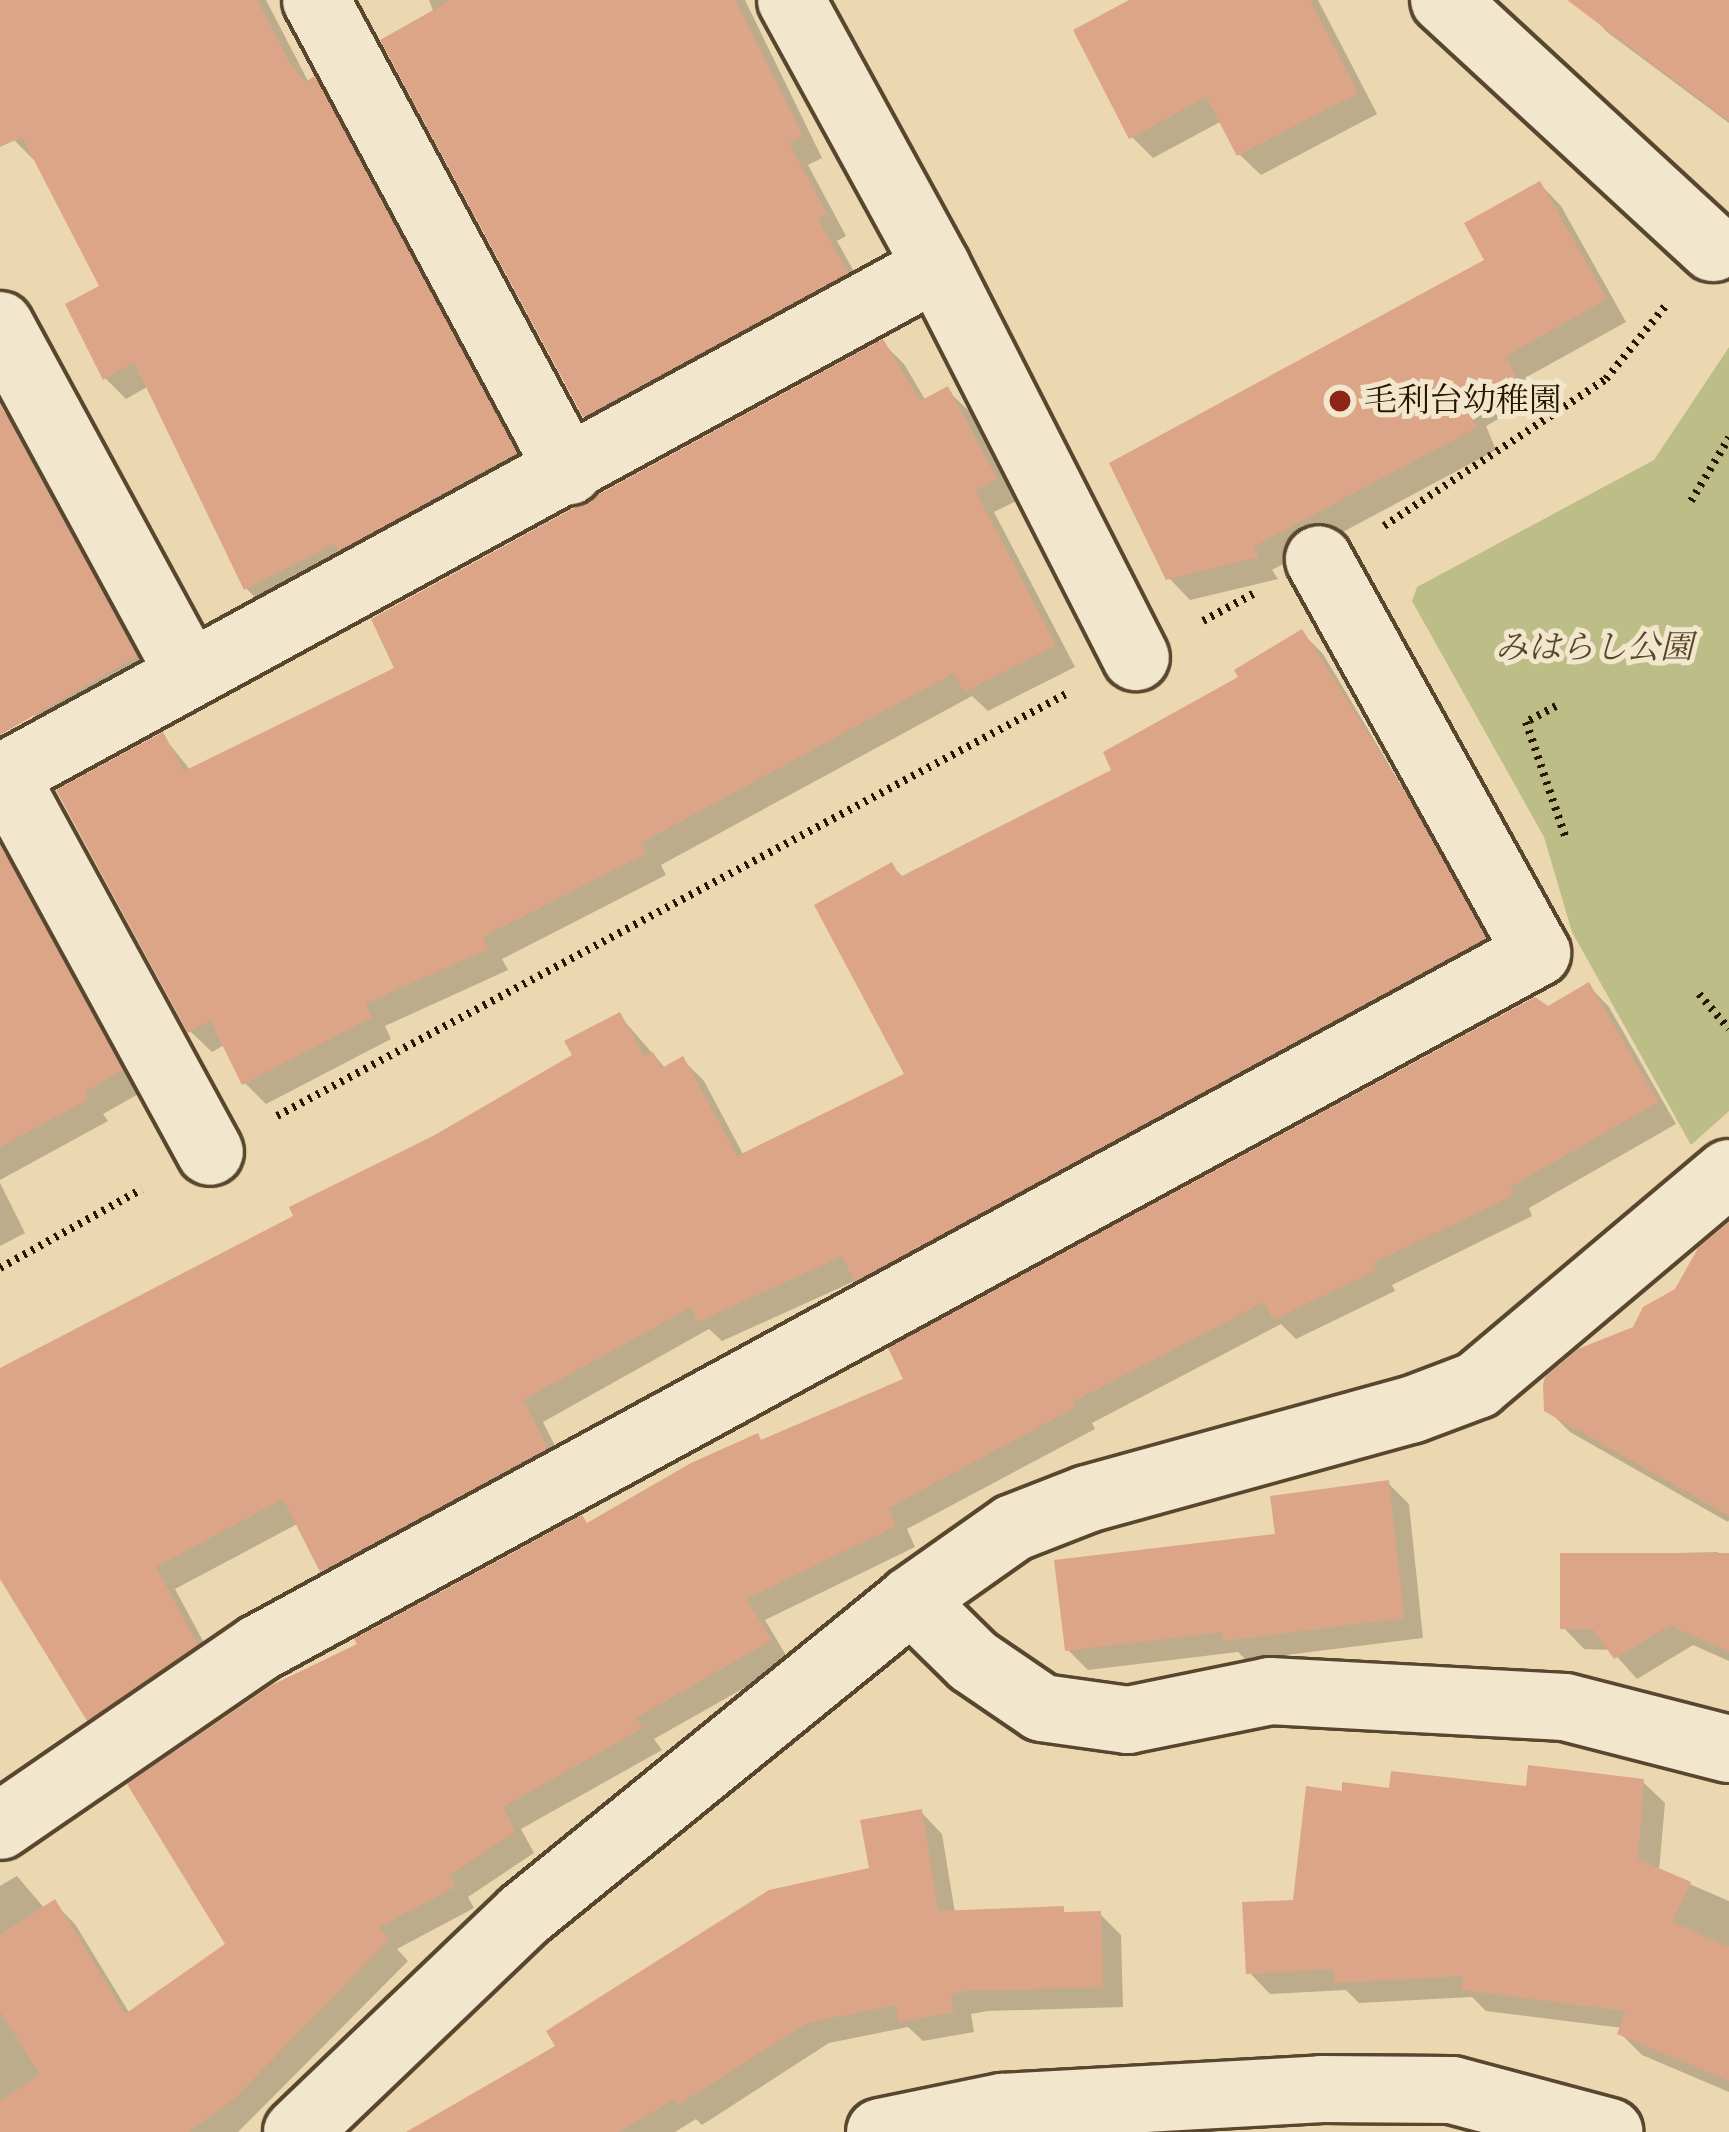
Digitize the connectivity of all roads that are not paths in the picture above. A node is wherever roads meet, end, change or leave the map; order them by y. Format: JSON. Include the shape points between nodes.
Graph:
{"nodes":[{"id":1,"x":316,"y":0,"type":"edge"},
{"id":2,"x":790,"y":0,"type":"edge"},
{"id":3,"x":1444,"y":0,"type":"edge"},
{"id":4,"x":1713,"y":248,"type":"road end"},
{"id":5,"x":938,"y":267,"type":"junction"},
{"id":6,"x":0,"y":325,"type":"edge"},
{"id":7,"x":569,"y":470,"type":"junction"},
{"id":8,"x":1319,"y":559,"type":"road end"},
{"id":9,"x":1136,"y":657,"type":"road end"},
{"id":10,"x":189,"y":673,"type":"junction"},
{"id":11,"x":2,"y":777,"type":"edge"},
{"id":12,"x":210,"y":1152,"type":"road end"},
{"id":13,"x":1729,"y":1173,"type":"edge"},
{"id":14,"x":911,"y":1600,"type":"junction"},
{"id":15,"x":1729,"y":1749,"type":"edge"},
{"id":16,"x":0,"y":1826,"type":"edge"},
{"id":17,"x":297,"y":2132,"type":"edge"},
{"id":18,"x":880,"y":2132,"type":"edge"},
{"id":19,"x":1610,"y":2132,"type":"edge"}],
"edges":[{"from":1,"to":7,"type":"street"},
{"from":2,"to":5,"type":"street"},
{"from":3,"to":4,"type":"street"},
{"from":5,"to":7,"type":"street"},
{"from":5,"to":9,"type":"street"},
{"from":6,"to":10,"type":"street"},
{"from":7,"to":10,"type":"street"},
{"from":8,"to":16,"type":"street","via":[[1537,952],[259,1648]]},
{"from":10,"to":11,"type":"street"},
{"from":11,"to":12,"type":"street"},
{"from":13,"to":14,"type":"street","via":[[1477,1384],[1411,1410],[1087,1499],[1012,1528]]},
{"from":14,"to":15,"type":"street","via":[[974,1661],[1042,1708],[1128,1720],[1270,1691],[1565,1707]]},
{"from":14,"to":17,"type":"street","via":[[524,1915]]},
{"from":18,"to":19,"type":"street","via":[[1002,2107],[1322,2089],[1452,2090]]}]}
